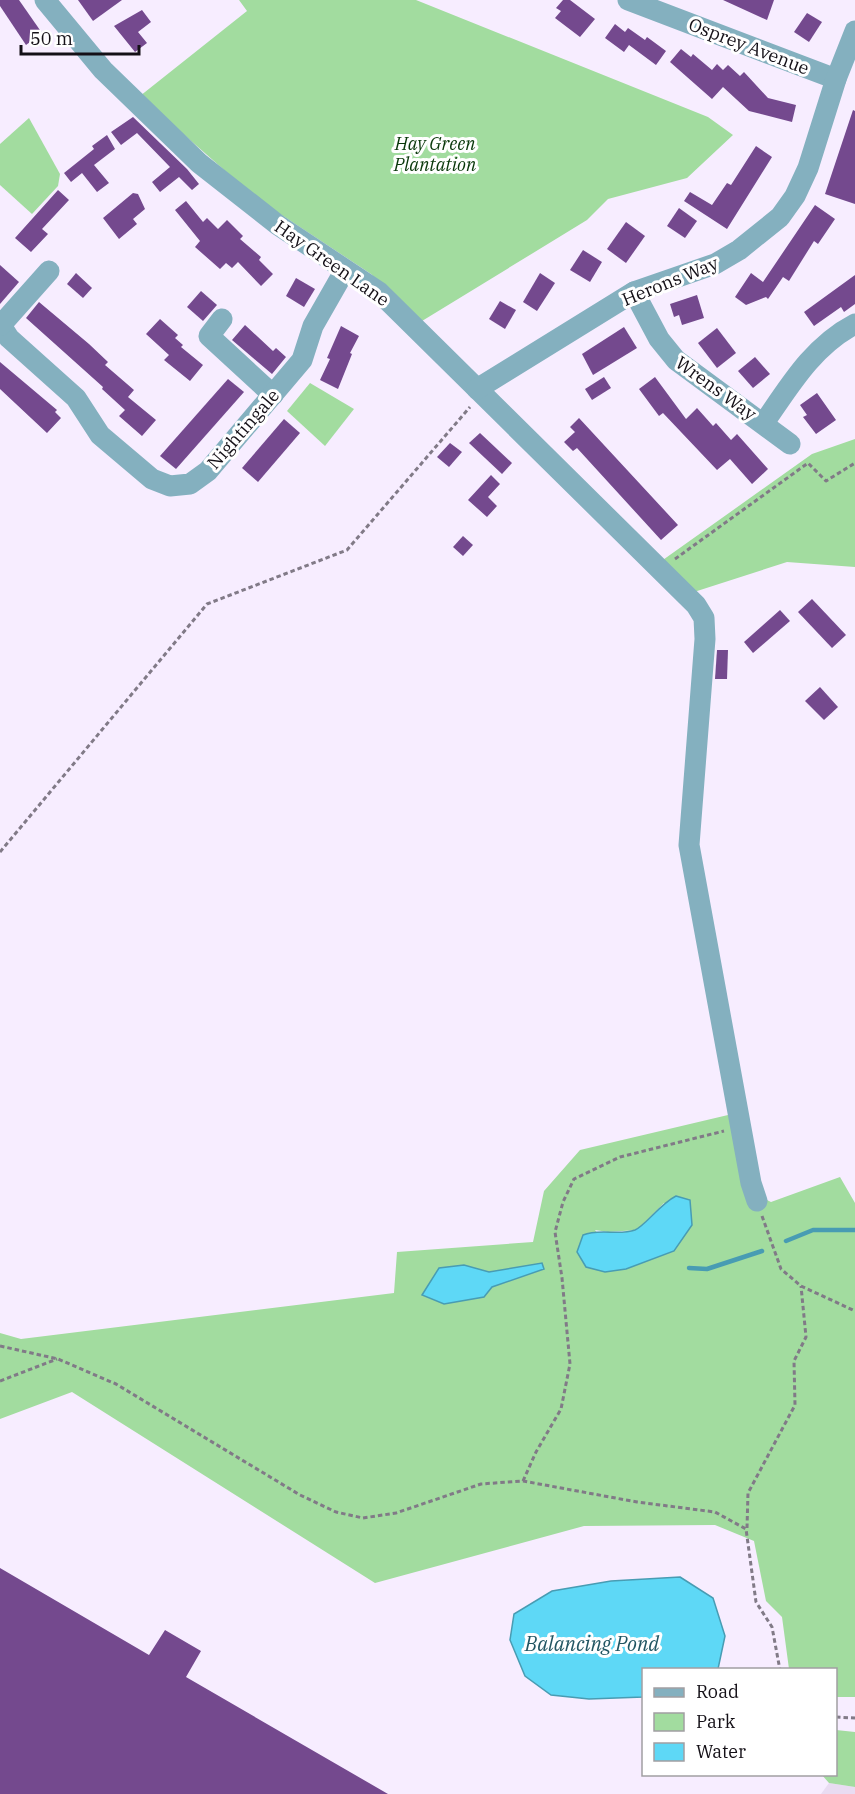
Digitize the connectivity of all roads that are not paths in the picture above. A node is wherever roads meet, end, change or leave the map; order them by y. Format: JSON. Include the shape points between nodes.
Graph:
{"nodes":[{"id":1,"x":45,"y":0,"type":"edge"},
{"id":2,"x":628,"y":0,"type":"edge"},
{"id":3,"x":855,"y":33,"type":"edge"},
{"id":4,"x":836,"y":79,"type":"junction"},
{"id":5,"x":345,"y":270,"type":"junction"},
{"id":6,"x":49,"y":271,"type":"dead end"},
{"id":7,"x":634,"y":292,"type":"junction"},
{"id":8,"x":222,"y":319,"type":"dead end"},
{"id":9,"x":855,"y":324,"type":"edge"},
{"id":10,"x":1,"y":325,"type":"edge"},
{"id":11,"x":480,"y":392,"type":"junction"},
{"id":12,"x":273,"y":395,"type":"junction"},
{"id":13,"x":764,"y":423,"type":"junction"},
{"id":14,"x":790,"y":444,"type":"dead end"},
{"id":15,"x":757,"y":1201,"type":"road end"}],
"edges":[{"from":1,"to":5,"type":"street","name":"Hay Green Lane","via":[[103,70],[199,163],[278,225]]},
{"from":2,"to":4,"type":"street","name":"Osprey Avenue"},
{"from":3,"to":4,"type":"street","name":"Herons Way"},
{"from":4,"to":7,"type":"street","name":"Herons Way","via":[[808,168],[780,217],[715,264]]},
{"from":5,"to":11,"type":"street","name":"Hay Green Lane","via":[[379,292]]},
{"from":5,"to":12,"type":"street","name":"Nightingale","via":[[313,326],[302,360]]},
{"from":6,"to":10,"type":"street"},
{"from":7,"to":11,"type":"street","name":"Herons Way"},
{"from":7,"to":13,"type":"street","name":"Wrens Way","via":[[659,339],[676,360]]},
{"from":8,"to":12,"type":"street","via":[[209,336]]},
{"from":9,"to":13,"type":"street","via":[[809,359]]},
{"from":10,"to":12,"type":"street","name":"Nightingale","via":[[9,338],[76,398],[100,435],[152,479],[170,486],[190,484],[208,471]]},
{"from":11,"to":15,"type":"street","name":"Hay Green Lane","via":[[696,605],[704,618],[688,844]]},
{"from":13,"to":14,"type":"street","name":"Wrens Way"}]}
